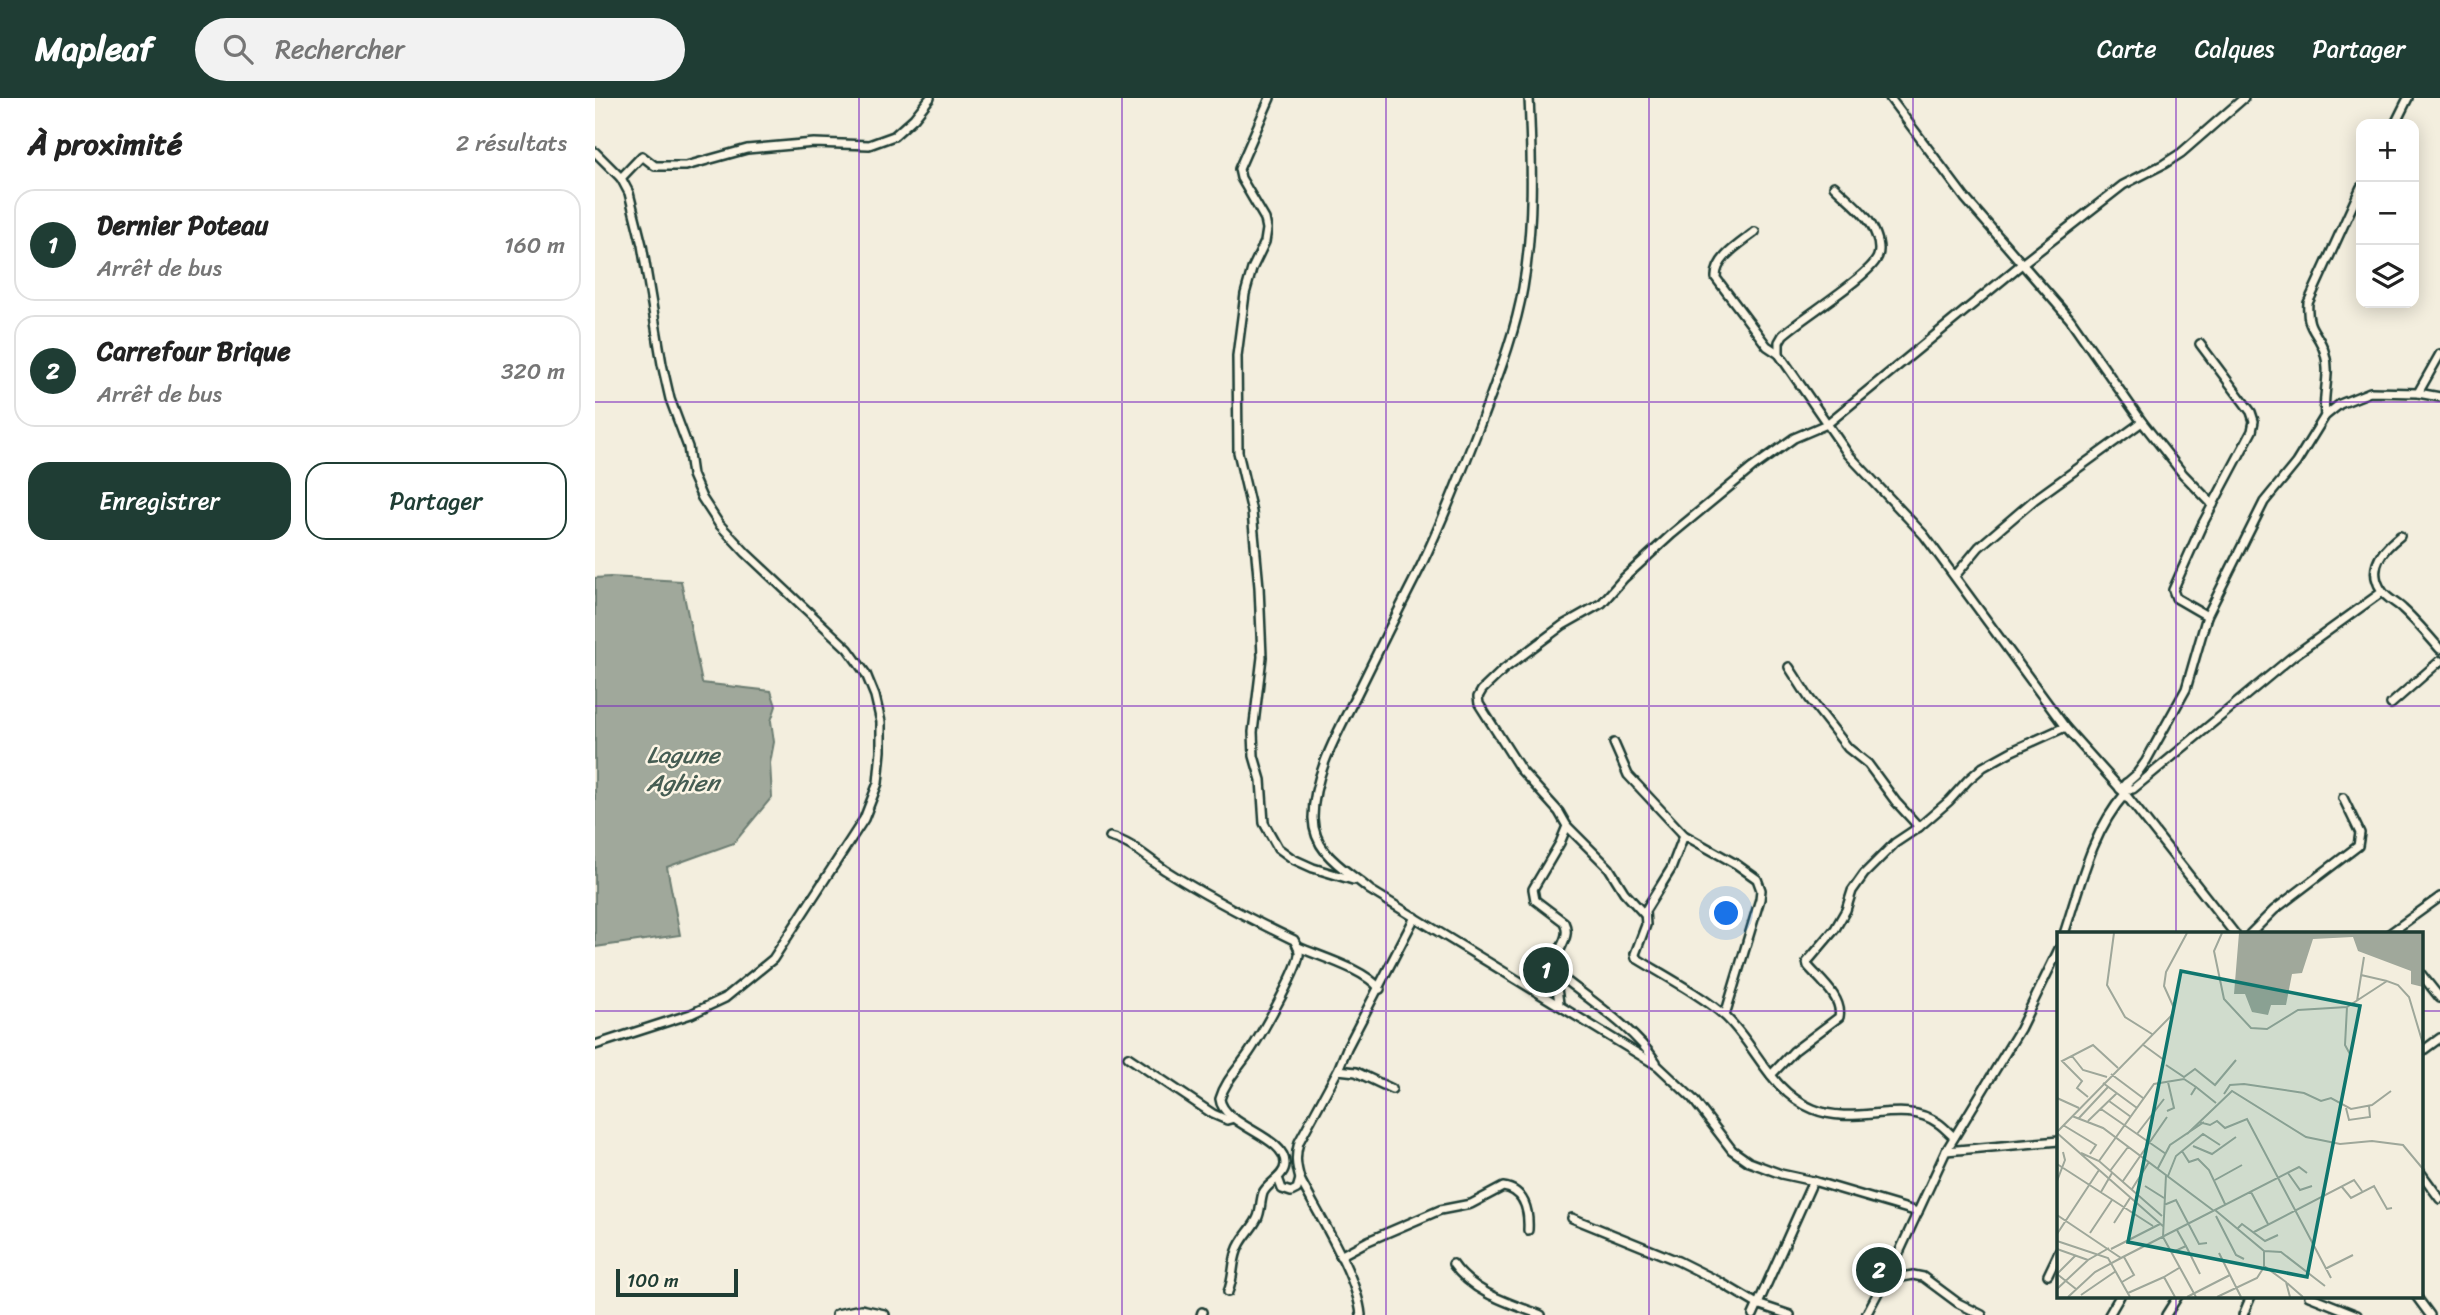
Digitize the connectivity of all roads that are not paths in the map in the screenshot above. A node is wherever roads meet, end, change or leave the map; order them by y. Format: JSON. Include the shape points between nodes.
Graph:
{"nodes":[{"id":1,"x":930,"y":98,"type":"edge"},
{"id":2,"x":1270,"y":98,"type":"edge"},
{"id":3,"x":1529,"y":98,"type":"edge"},
{"id":4,"x":1890,"y":98,"type":"edge"},
{"id":5,"x":2244,"y":98,"type":"edge"},
{"id":6,"x":2408,"y":98,"type":"edge"},
{"id":7,"x":2398,"y":119,"type":"edge"},
{"id":8,"x":595,"y":152,"type":"edge"},
{"id":9,"x":621,"y":178,"type":"junction"},
{"id":10,"x":1834,"y":186,"type":"dead end"},
{"id":11,"x":2356,"y":198,"type":"edge"},
{"id":12,"x":1755,"y":232,"type":"dead end"},
{"id":13,"x":2023,"y":263,"type":"junction"},
{"id":14,"x":2200,"y":344,"type":"dead end"},
{"id":15,"x":1779,"y":354,"type":"junction"},
{"id":16,"x":2440,"y":354,"type":"edge"},
{"id":17,"x":2418,"y":393,"type":"junction"},
{"id":18,"x":2440,"y":397,"type":"edge"},
{"id":19,"x":2325,"y":416,"type":"junction"},
{"id":20,"x":2142,"y":422,"type":"junction"},
{"id":21,"x":1827,"y":424,"type":"junction"},
{"id":22,"x":2213,"y":505,"type":"junction"},
{"id":23,"x":2400,"y":536,"type":"dead end"},
{"id":24,"x":1955,"y":576,"type":"junction"},
{"id":25,"x":2382,"y":592,"type":"junction"},
{"id":26,"x":2207,"y":615,"type":"junction"},
{"id":27,"x":2440,"y":649,"type":"edge"},
{"id":28,"x":2440,"y":661,"type":"edge"},
{"id":29,"x":1789,"y":667,"type":"dead end"},
{"id":30,"x":2391,"y":704,"type":"dead end"},
{"id":31,"x":2065,"y":727,"type":"junction"},
{"id":32,"x":1614,"y":743,"type":"dead end"},
{"id":33,"x":2124,"y":789,"type":"junction"},
{"id":34,"x":2343,"y":798,"type":"dead end"},
{"id":35,"x":1567,"y":826,"type":"junction"},
{"id":36,"x":1919,"y":827,"type":"junction"},
{"id":37,"x":1684,"y":835,"type":"junction"},
{"id":38,"x":1110,"y":837,"type":"dead end"},
{"id":39,"x":1361,"y":882,"type":"junction"},
{"id":40,"x":2440,"y":897,"type":"edge"},
{"id":41,"x":1645,"y":915,"type":"junction"},
{"id":42,"x":1415,"y":917,"type":"junction"},
{"id":43,"x":2064,"y":932,"type":"edge"},
{"id":44,"x":2234,"y":932,"type":"edge"},
{"id":45,"x":2251,"y":932,"type":"edge"},
{"id":46,"x":2390,"y":932,"type":"edge"},
{"id":47,"x":1298,"y":947,"type":"junction"},
{"id":48,"x":2057,"y":952,"type":"edge"},
{"id":49,"x":1555,"y":972,"type":"junction"},
{"id":50,"x":2423,"y":977,"type":"edge"},
{"id":51,"x":1380,"y":989,"type":"junction"},
{"id":52,"x":2440,"y":998,"type":"edge"},
{"id":53,"x":1559,"y":1004,"type":"junction"},
{"id":54,"x":1725,"y":1015,"type":"junction"},
{"id":55,"x":2440,"y":1038,"type":"edge"},
{"id":56,"x":595,"y":1045,"type":"edge"},
{"id":57,"x":2423,"y":1051,"type":"edge"},
{"id":58,"x":1128,"y":1057,"type":"dead end"},
{"id":59,"x":1658,"y":1066,"type":"junction"},
{"id":60,"x":1338,"y":1070,"type":"junction"},
{"id":61,"x":1771,"y":1075,"type":"junction"},
{"id":62,"x":1392,"y":1089,"type":"dead end"},
{"id":63,"x":1234,"y":1118,"type":"junction"},
{"id":64,"x":1954,"y":1137,"type":"junction"},
{"id":65,"x":2057,"y":1141,"type":"edge"},
{"id":66,"x":1946,"y":1151,"type":"junction"},
{"id":67,"x":1285,"y":1166,"type":"junction"},
{"id":68,"x":1296,"y":1166,"type":"junction"},
{"id":69,"x":2423,"y":1176,"type":"edge"},
{"id":70,"x":1278,"y":1178,"type":"junction"},
{"id":71,"x":1300,"y":1179,"type":"junction"},
{"id":72,"x":1813,"y":1181,"type":"junction"},
{"id":73,"x":2440,"y":1199,"type":"edge"},
{"id":74,"x":1918,"y":1212,"type":"junction"},
{"id":75,"x":1572,"y":1218,"type":"dead end"},
{"id":76,"x":1528,"y":1230,"type":"dead end"},
{"id":77,"x":1341,"y":1256,"type":"junction"},
{"id":78,"x":2057,"y":1256,"type":"edge"},
{"id":79,"x":1453,"y":1264,"type":"dead end"},
{"id":80,"x":2048,"y":1275,"type":"dead end"},
{"id":81,"x":1885,"y":1280,"type":"junction"},
{"id":82,"x":1228,"y":1292,"type":"dead end"},
{"id":83,"x":2119,"y":1298,"type":"edge"},
{"id":84,"x":2177,"y":1298,"type":"edge"},
{"id":85,"x":2250,"y":1298,"type":"edge"},
{"id":86,"x":2314,"y":1298,"type":"edge"},
{"id":87,"x":2418,"y":1298,"type":"edge"},
{"id":88,"x":1757,"y":1304,"type":"junction"},
{"id":89,"x":837,"y":1315,"type":"edge"},
{"id":90,"x":884,"y":1315,"type":"edge"},
{"id":91,"x":1360,"y":1315,"type":"edge"},
{"id":92,"x":1541,"y":1315,"type":"edge"},
{"id":93,"x":1753,"y":1315,"type":"edge"},
{"id":94,"x":1790,"y":1315,"type":"edge"},
{"id":95,"x":1866,"y":1315,"type":"edge"},
{"id":96,"x":1982,"y":1315,"type":"edge"},
{"id":97,"x":2109,"y":1315,"type":"edge"},
{"id":98,"x":2166,"y":1315,"type":"edge"},
{"id":99,"x":2243,"y":1315,"type":"edge"},
{"id":100,"x":2357,"y":1315,"type":"edge"},
{"id":101,"x":2431,"y":1315,"type":"edge"}],
"edges":[{"from":1,"to":9,"type":"street","via":[[894,136],[869,145],[814,143],[747,149],[685,166],[655,166],[642,156]]},
{"from":2,"to":39,"type":"street","via":[[1239,169],[1267,229],[1245,294],[1237,356],[1238,452],[1256,540],[1262,657],[1252,732],[1254,756],[1264,823],[1278,848],[1313,868]]},
{"from":3,"to":39,"type":"street","via":[[1532,209],[1523,287],[1511,339],[1460,478],[1336,738],[1316,794],[1314,825],[1323,850]]},
{"from":4,"to":13,"type":"street","via":[[1965,198]]},
{"from":5,"to":13,"type":"street","via":[[2181,153],[2123,185]]},
{"from":6,"to":7,"type":"street"},
{"from":8,"to":9,"type":"street"},
{"from":9,"to":56,"type":"street","via":[[638,225],[670,399],[702,498],[737,543],[848,649],[875,696],[881,751],[878,783],[864,819],[773,959],[725,998]]},
{"from":10,"to":15,"type":"street","via":[[1865,216],[1877,238],[1879,255],[1847,287],[1783,335]]},
{"from":11,"to":19,"type":"street","via":[[2308,303],[2307,321],[2326,357]]},
{"from":12,"to":15,"type":"street","via":[[1720,261],[1716,278],[1759,337]]},
{"from":13,"to":20,"type":"street","via":[[2070,319]]},
{"from":13,"to":21,"type":"street"},
{"from":14,"to":22,"type":"street","via":[[2254,421]]},
{"from":15,"to":21,"type":"street"},
{"from":16,"to":17,"type":"street"},
{"from":17,"to":18,"type":"street"},
{"from":17,"to":19,"type":"street","via":[[2370,392],[2340,404]]},
{"from":19,"to":26,"type":"street","via":[[2265,502]]},
{"from":20,"to":22,"type":"street"},
{"from":20,"to":24,"type":"street","via":[[2034,500],[1979,547]]},
{"from":21,"to":24,"type":"street"},
{"from":21,"to":35,"type":"street","via":[[1794,438],[1752,468],[1672,534],[1602,603],[1563,625],[1482,690],[1479,704],[1521,770]]},
{"from":22,"to":26,"type":"street","via":[[2173,590],[2176,598]]},
{"from":23,"to":25,"type":"street","via":[[2377,559]]},
{"from":24,"to":31,"type":"street"},
{"from":25,"to":27,"type":"street"},
{"from":25,"to":33,"type":"street","via":[[2292,657],[2133,789]]},
{"from":26,"to":33,"type":"street","via":[[2186,689],[2146,761]]},
{"from":28,"to":30,"type":"street"},
{"from":29,"to":36,"type":"street","via":[[1848,748],[1868,764]]},
{"from":31,"to":33,"type":"street"},
{"from":31,"to":36,"type":"street","via":[[1983,767]]},
{"from":32,"to":37,"type":"street","via":[[1628,775]]},
{"from":33,"to":43,"type":"street","via":[[2100,828]]},
{"from":33,"to":44,"type":"street"},
{"from":34,"to":45,"type":"street","via":[[2360,833],[2358,846]]},
{"from":35,"to":41,"type":"street"},
{"from":35,"to":49,"type":"street","via":[[1533,889],[1535,900],[1566,928]]},
{"from":36,"to":61,"type":"street","via":[[1864,874],[1835,929],[1807,962],[1837,1001],[1839,1017]]},
{"from":37,"to":41,"type":"street"},
{"from":37,"to":54,"type":"street","via":[[1757,879],[1761,890]]},
{"from":38,"to":47,"type":"street","via":[[1294,940]]},
{"from":39,"to":42,"type":"street"},
{"from":40,"to":46,"type":"street"},
{"from":41,"to":54,"type":"street","via":[[1636,958]]},
{"from":42,"to":51,"type":"street"},
{"from":42,"to":53,"type":"street"},
{"from":47,"to":51,"type":"street","via":[[1346,967]]},
{"from":47,"to":63,"type":"street","via":[[1296,966],[1283,992],[1222,1092],[1221,1106]]},
{"from":48,"to":64,"type":"street","via":[[2020,1029]]},
{"from":49,"to":53,"type":"street"},
{"from":49,"to":59,"type":"street","via":[[1627,1030]]},
{"from":50,"to":52,"type":"street"},
{"from":51,"to":60,"type":"street"},
{"from":53,"to":59,"type":"street"},
{"from":54,"to":61,"type":"street"},
{"from":55,"to":57,"type":"street"},
{"from":58,"to":63,"type":"street","via":[[1213,1114]]},
{"from":59,"to":72,"type":"street","via":[[1693,1099],[1732,1150],[1749,1162]]},
{"from":60,"to":62,"type":"street","via":[[1356,1072]]},
{"from":60,"to":68,"type":"street","via":[[1299,1142]]},
{"from":61,"to":64,"type":"street","via":[[1785,1092],[1814,1109],[1849,1117],[1900,1111],[1917,1114]]},
{"from":63,"to":67,"type":"street","via":[[1278,1149]]},
{"from":64,"to":66,"type":"street"},
{"from":65,"to":66,"type":"street"},
{"from":66,"to":74,"type":"street"},
{"from":67,"to":68,"type":"street"},
{"from":67,"to":70,"type":"street"},
{"from":68,"to":71,"type":"street"},
{"from":69,"to":73,"type":"street"},
{"from":70,"to":71,"type":"street","via":[[1288,1192],[1297,1189]]},
{"from":70,"to":82,"type":"street","via":[[1265,1189],[1259,1216],[1240,1241]]},
{"from":71,"to":77,"type":"street"},
{"from":72,"to":74,"type":"street"},
{"from":72,"to":88,"type":"street"},
{"from":74,"to":81,"type":"street"},
{"from":75,"to":88,"type":"street","via":[[1678,1261]]},
{"from":76,"to":77,"type":"street","via":[[1522,1198],[1514,1189],[1503,1187],[1471,1204],[1440,1210]]},
{"from":77,"to":91,"type":"street"},
{"from":78,"to":80,"type":"street"},
{"from":79,"to":92,"type":"street","via":[[1490,1295]]},
{"from":81,"to":95,"type":"street"},
{"from":81,"to":96,"type":"street","via":[[1923,1277]]},
{"from":83,"to":97,"type":"street"},
{"from":84,"to":98,"type":"street"},
{"from":85,"to":99,"type":"street"},
{"from":86,"to":100,"type":"street"},
{"from":87,"to":101,"type":"street"},
{"from":88,"to":93,"type":"street"},
{"from":88,"to":94,"type":"street"},
{"from":89,"to":90,"type":"street","via":[[861,1310]]}]}
